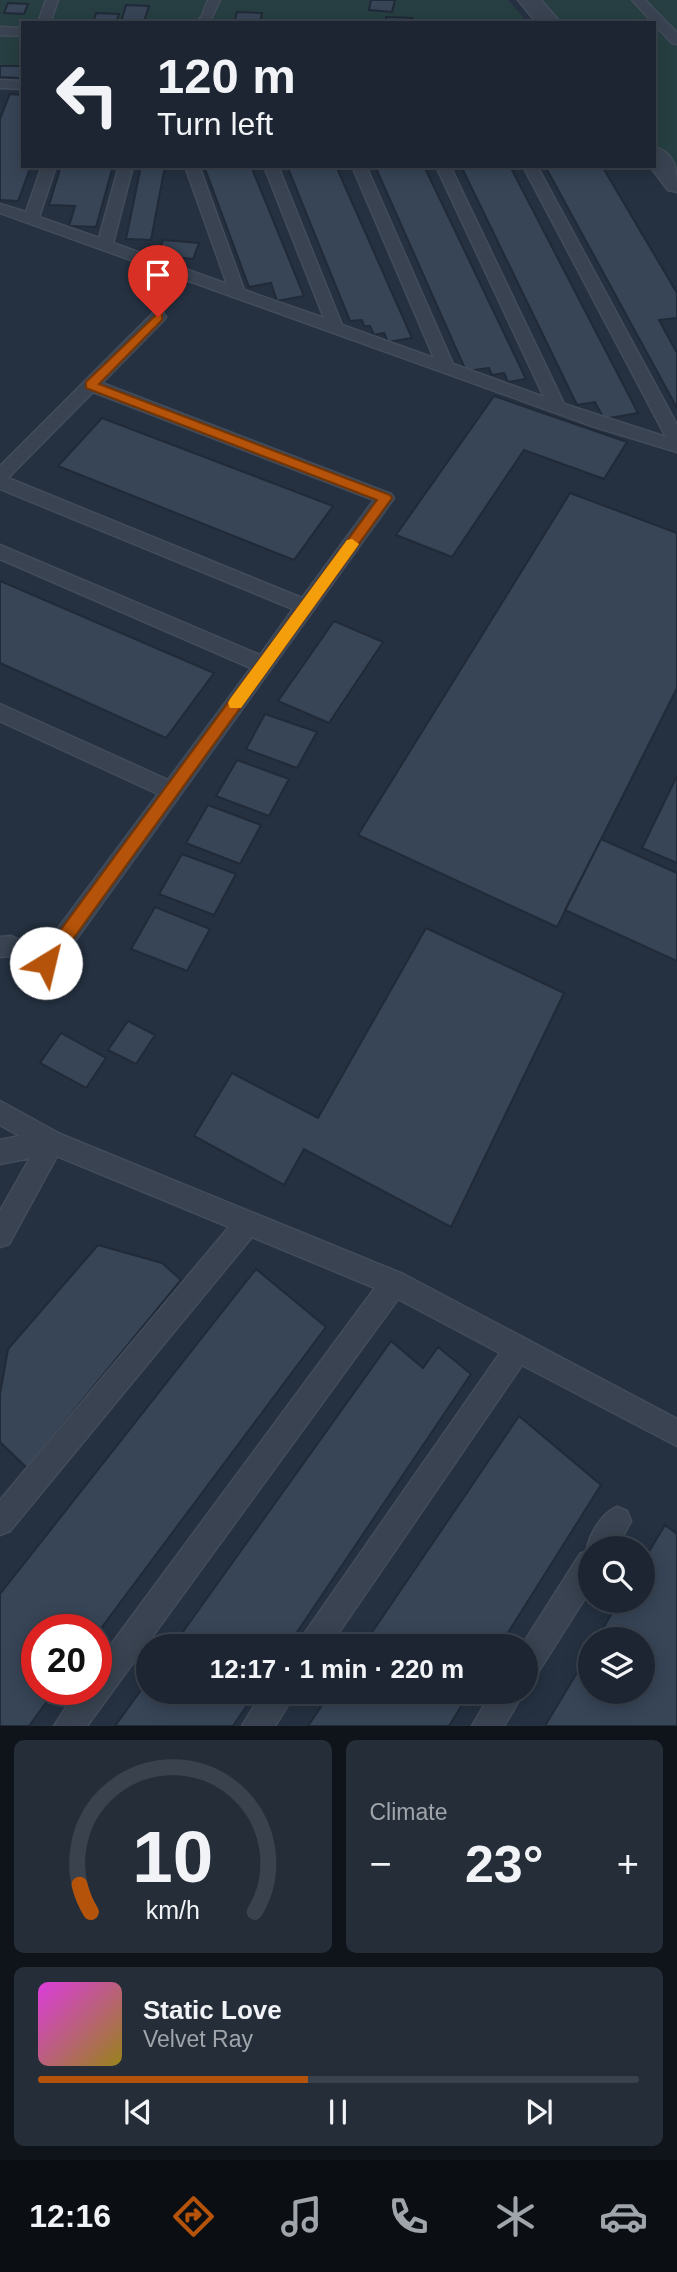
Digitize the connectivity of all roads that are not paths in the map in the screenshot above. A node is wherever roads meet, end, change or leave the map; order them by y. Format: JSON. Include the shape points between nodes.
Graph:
{"nodes":[{"id":1,"x":52,"y":0,"type":"edge"},
{"id":2,"x":214,"y":0,"type":"edge"},
{"id":3,"x":529,"y":0,"type":"edge"},
{"id":4,"x":638,"y":0,"type":"edge"},
{"id":5,"x":45,"y":21,"type":"edge"},
{"id":6,"x":204,"y":21,"type":"edge"},
{"id":7,"x":548,"y":21,"type":"edge"},
{"id":8,"x":0,"y":31,"type":"edge"},
{"id":9,"x":21,"y":32,"type":"edge"},
{"id":10,"x":677,"y":40,"type":"edge"},
{"id":11,"x":0,"y":85,"type":"edge"},
{"id":12,"x":21,"y":85,"type":"edge"},
{"id":13,"x":656,"y":158,"type":"edge"},
{"id":14,"x":48,"y":168,"type":"edge"},
{"id":15,"x":125,"y":168,"type":"edge"},
{"id":16,"x":193,"y":168,"type":"edge"},
{"id":17,"x":272,"y":168,"type":"edge"},
{"id":18,"x":360,"y":168,"type":"edge"},
{"id":19,"x":444,"y":168,"type":"edge"},
{"id":20,"x":531,"y":168,"type":"edge"},
{"id":21,"x":677,"y":184,"type":"edge"},
{"id":22,"x":0,"y":208,"type":"edge"},
{"id":23,"x":32,"y":219,"type":"junction"},
{"id":24,"x":105,"y":245,"type":"junction"},
{"id":25,"x":237,"y":291,"type":"junction"},
{"id":26,"x":158,"y":317,"type":"dead end"},
{"id":27,"x":335,"y":326,"type":"junction"},
{"id":28,"x":446,"y":366,"type":"junction"},
{"id":29,"x":90,"y":385,"type":"junction"},
{"id":30,"x":557,"y":407,"type":"junction"},
{"id":31,"x":677,"y":443,"type":"edge"},
{"id":32,"x":0,"y":476,"type":"edge"},
{"id":33,"x":0,"y":482,"type":"edge"},
{"id":34,"x":0,"y":552,"type":"edge"},
{"id":35,"x":306,"y":607,"type":"junction"},
{"id":36,"x":263,"y":665,"type":"junction"},
{"id":37,"x":0,"y":712,"type":"edge"},
{"id":38,"x":172,"y":791,"type":"junction"},
{"id":39,"x":0,"y":947,"type":"edge"},
{"id":40,"x":0,"y":1112,"type":"edge"},
{"id":41,"x":52,"y":1142,"type":"junction"},
{"id":42,"x":0,"y":1152,"type":"edge"},
{"id":43,"x":248,"y":1223,"type":"junction"},
{"id":44,"x":0,"y":1235,"type":"edge"},
{"id":45,"x":394,"y":1283,"type":"junction"},
{"id":46,"x":518,"y":1349,"type":"junction"},
{"id":47,"x":677,"y":1433,"type":"edge"},
{"id":48,"x":0,"y":1521,"type":"edge"},
{"id":49,"x":618,"y":1521,"type":"dead end"},
{"id":50,"x":608,"y":1536,"type":"edge"},
{"id":51,"x":578,"y":1583,"type":"edge"},
{"id":52,"x":321,"y":1634,"type":"edge"},
{"id":53,"x":538,"y":1647,"type":"edge"},
{"id":54,"x":273,"y":1704,"type":"edge"},
{"id":55,"x":501,"y":1704,"type":"edge"},
{"id":56,"x":69,"y":1726,"type":"edge"},
{"id":57,"x":257,"y":1726,"type":"edge"},
{"id":58,"x":487,"y":1726,"type":"edge"}],
"edges":[{"from":1,"to":5,"type":"lane"},
{"from":2,"to":6,"type":"lane"},
{"from":3,"to":7,"type":"street"},
{"from":4,"to":10,"type":"lane"},
{"from":8,"to":9,"type":"lane"},
{"from":11,"to":12,"type":"lane"},
{"from":13,"to":21,"type":"street"},
{"from":14,"to":23,"type":"lane"},
{"from":15,"to":24,"type":"lane"},
{"from":16,"to":25,"type":"lane"},
{"from":17,"to":27,"type":"lane"},
{"from":18,"to":28,"type":"lane"},
{"from":19,"to":30,"type":"lane"},
{"from":20,"to":31,"type":"lane"},
{"from":22,"to":23,"type":"lane"},
{"from":23,"to":24,"type":"lane"},
{"from":24,"to":25,"type":"lane"},
{"from":25,"to":27,"type":"lane"},
{"from":26,"to":29,"type":"lane"},
{"from":27,"to":28,"type":"lane"},
{"from":28,"to":30,"type":"lane"},
{"from":29,"to":32,"type":"lane"},
{"from":29,"to":35,"type":"lane","via":[[386,498]]},
{"from":30,"to":31,"type":"lane"},
{"from":33,"to":35,"type":"lane"},
{"from":34,"to":36,"type":"lane"},
{"from":35,"to":36,"type":"lane"},
{"from":36,"to":38,"type":"lane"},
{"from":37,"to":38,"type":"lane"},
{"from":38,"to":39,"type":"lane","via":[[46,963],[11,946]]},
{"from":40,"to":41,"type":"lane"},
{"from":41,"to":42,"type":"lane"},
{"from":41,"to":43,"type":"lane"},
{"from":41,"to":44,"type":"lane"},
{"from":43,"to":45,"type":"lane"},
{"from":43,"to":48,"type":"lane"},
{"from":45,"to":46,"type":"lane"},
{"from":45,"to":56,"type":"lane"},
{"from":46,"to":47,"type":"lane"},
{"from":46,"to":52,"type":"lane"},
{"from":49,"to":50,"type":"lane"},
{"from":51,"to":53,"type":"lane"},
{"from":54,"to":57,"type":"lane"},
{"from":55,"to":58,"type":"lane"}]}
